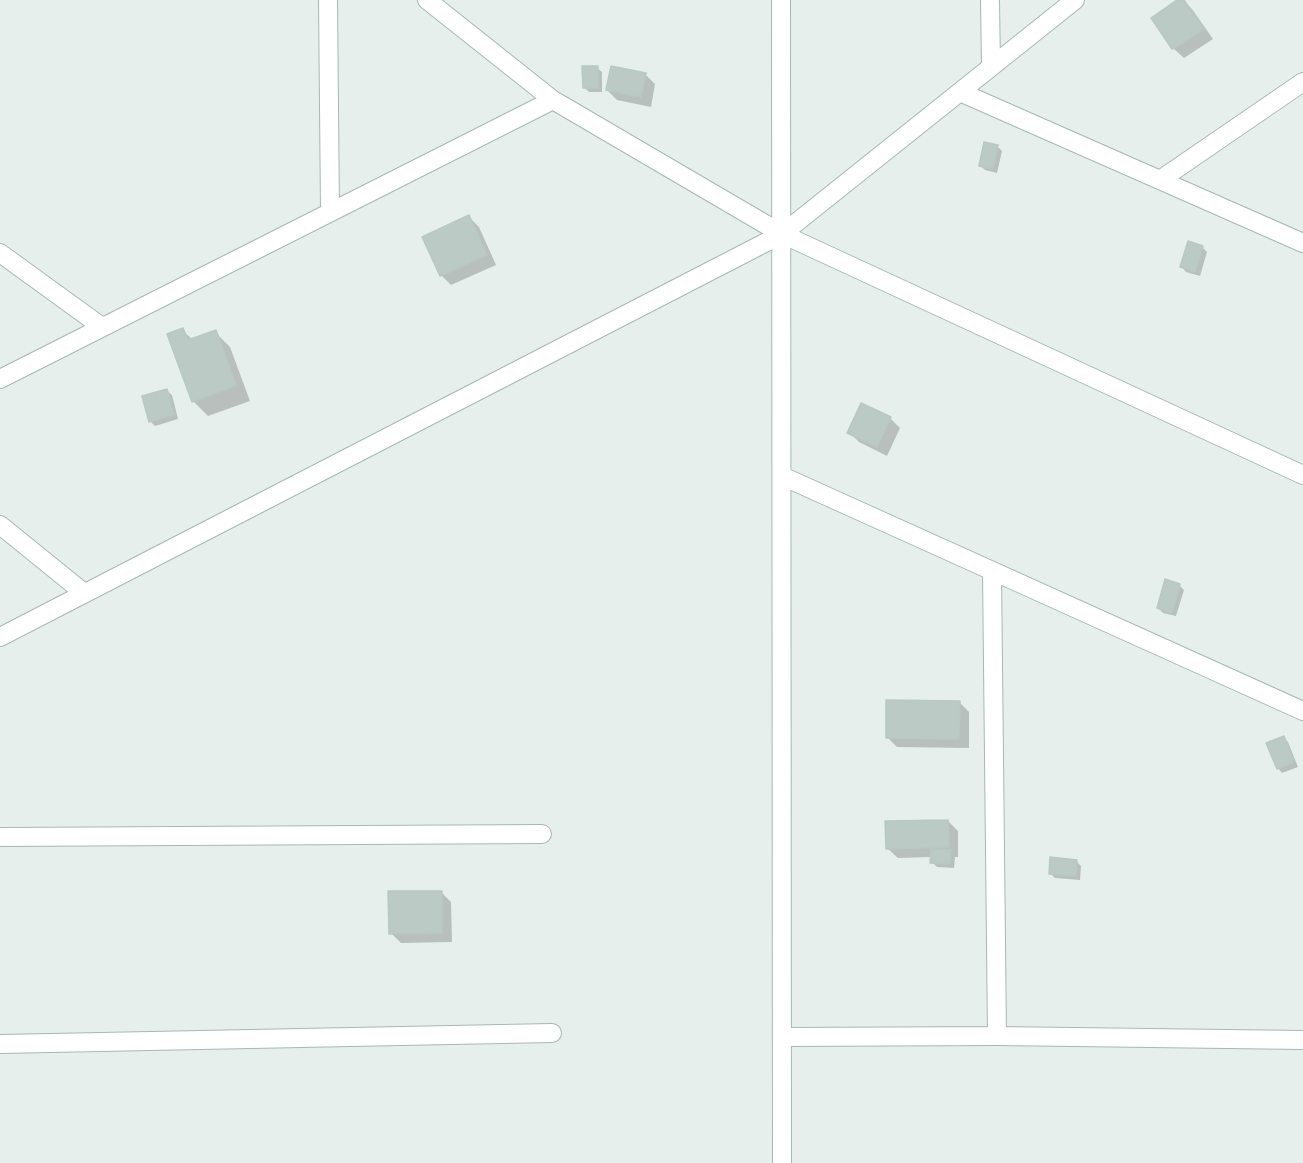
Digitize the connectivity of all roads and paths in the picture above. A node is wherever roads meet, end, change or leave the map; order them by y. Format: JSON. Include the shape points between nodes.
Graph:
{"nodes":[{"id":1,"x":328,"y":0,"type":"edge"},
{"id":2,"x":427,"y":0,"type":"edge"},
{"id":3,"x":781,"y":0,"type":"edge"},
{"id":4,"x":990,"y":0,"type":"edge"},
{"id":5,"x":1075,"y":0,"type":"edge"},
{"id":6,"x":991,"y":67,"type":"junction"},
{"id":7,"x":1303,"y":82,"type":"edge"},
{"id":8,"x":960,"y":92,"type":"junction"},
{"id":9,"x":553,"y":100,"type":"junction"},
{"id":10,"x":1161,"y":180,"type":"junction"},
{"id":11,"x":330,"y":212,"type":"junction"},
{"id":12,"x":782,"y":234,"type":"junction"},
{"id":13,"x":1303,"y":243,"type":"edge"},
{"id":14,"x":0,"y":253,"type":"edge"},
{"id":15,"x":102,"y":327,"type":"junction"},
{"id":16,"x":0,"y":379,"type":"edge"},
{"id":17,"x":1303,"y":475,"type":"edge"},
{"id":18,"x":782,"y":476,"type":"junction"},
{"id":19,"x":0,"y":525,"type":"edge"},
{"id":20,"x":992,"y":570,"type":"junction"},
{"id":21,"x":84,"y":593,"type":"junction"},
{"id":22,"x":0,"y":637,"type":"edge"},
{"id":23,"x":1303,"y":711,"type":"edge"},
{"id":24,"x":542,"y":834,"type":"dead end"},
{"id":25,"x":0,"y":837,"type":"edge"},
{"id":26,"x":552,"y":1033,"type":"dead end"},
{"id":27,"x":997,"y":1036,"type":"junction"},
{"id":28,"x":783,"y":1037,"type":"junction"},
{"id":29,"x":1303,"y":1040,"type":"edge"},
{"id":30,"x":0,"y":1044,"type":"edge"},
{"id":31,"x":782,"y":1163,"type":"edge"}],
"edges":[{"from":1,"to":11,"type":"street"},
{"from":2,"to":9,"type":"street"},
{"from":3,"to":12,"type":"street"},
{"from":4,"to":6,"type":"street"},
{"from":5,"to":6,"type":"street"},
{"from":6,"to":8,"type":"street"},
{"from":7,"to":10,"type":"street"},
{"from":8,"to":10,"type":"street"},
{"from":8,"to":12,"type":"street"},
{"from":9,"to":11,"type":"street"},
{"from":9,"to":12,"type":"street"},
{"from":10,"to":13,"type":"street"},
{"from":11,"to":15,"type":"street"},
{"from":12,"to":17,"type":"street"},
{"from":12,"to":18,"type":"street"},
{"from":12,"to":21,"type":"street"},
{"from":14,"to":15,"type":"street"},
{"from":15,"to":16,"type":"street"},
{"from":18,"to":20,"type":"street"},
{"from":18,"to":28,"type":"street"},
{"from":19,"to":21,"type":"street"},
{"from":20,"to":23,"type":"street"},
{"from":20,"to":27,"type":"street"},
{"from":21,"to":22,"type":"street"},
{"from":24,"to":25,"type":"street"},
{"from":26,"to":30,"type":"street"},
{"from":27,"to":28,"type":"street"},
{"from":27,"to":29,"type":"street"},
{"from":28,"to":31,"type":"street"}]}
